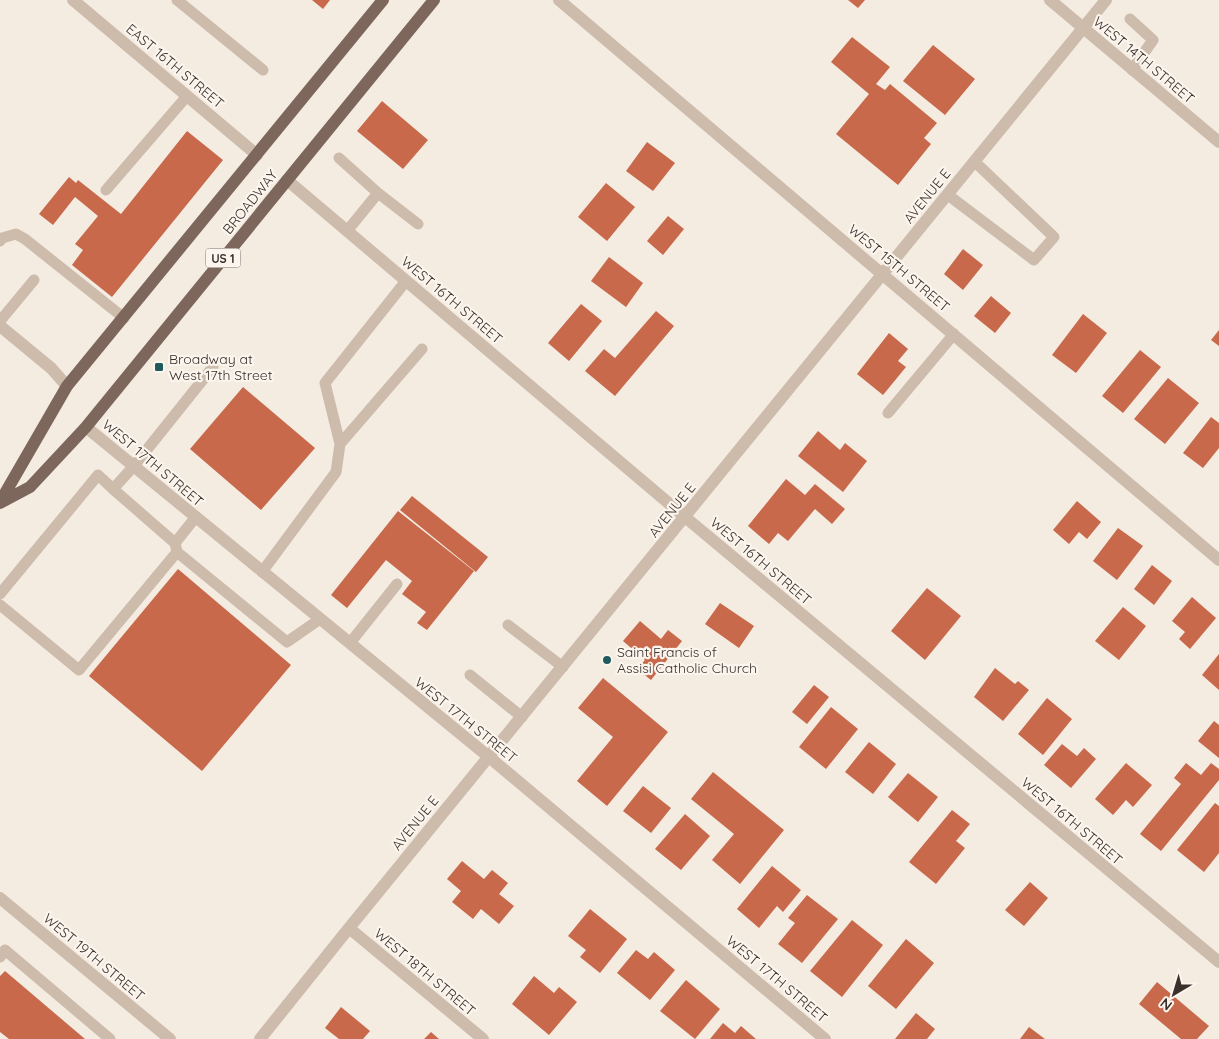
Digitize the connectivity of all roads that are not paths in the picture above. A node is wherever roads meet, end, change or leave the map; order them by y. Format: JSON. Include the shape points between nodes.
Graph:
{"nodes":[{"id":1,"x":73,"y":0,"type":"edge"},
{"id":2,"x":177,"y":0,"type":"edge"},
{"id":3,"x":383,"y":0,"type":"edge"},
{"id":4,"x":434,"y":0,"type":"edge"},
{"id":5,"x":559,"y":0,"type":"edge"},
{"id":6,"x":1050,"y":0,"type":"edge"},
{"id":7,"x":1106,"y":0,"type":"edge"},
{"id":8,"x":1130,"y":19,"type":"dead end"},
{"id":9,"x":1083,"y":28,"type":"junction"},
{"id":10,"x":263,"y":70,"type":"dead end"},
{"id":11,"x":1132,"y":70,"type":"junction"},
{"id":12,"x":187,"y":96,"type":"junction"},
{"id":13,"x":1219,"y":142,"type":"edge"},
{"id":14,"x":257,"y":155,"type":"junction"},
{"id":15,"x":339,"y":158,"type":"dead end"},
{"id":16,"x":975,"y":162,"type":"junction"},
{"id":17,"x":287,"y":180,"type":"junction"},
{"id":18,"x":106,"y":190,"type":"dead end"},
{"id":19,"x":378,"y":192,"type":"junction"},
{"id":20,"x":948,"y":195,"type":"junction"},
{"id":21,"x":418,"y":224,"type":"dead end"},
{"id":22,"x":347,"y":231,"type":"junction"},
{"id":23,"x":0,"y":241,"type":"edge"},
{"id":24,"x":884,"y":274,"type":"junction"},
{"id":25,"x":34,"y":280,"type":"dead end"},
{"id":26,"x":406,"y":281,"type":"junction"},
{"id":27,"x":124,"y":318,"type":"junction"},
{"id":28,"x":0,"y":321,"type":"edge"},
{"id":29,"x":0,"y":326,"type":"edge"},
{"id":30,"x":954,"y":334,"type":"junction"},
{"id":31,"x":422,"y":349,"type":"dead end"},
{"id":32,"x":213,"y":367,"type":"dead end"},
{"id":33,"x":68,"y":386,"type":"junction"},
{"id":34,"x":888,"y":413,"type":"dead end"},
{"id":35,"x":86,"y":427,"type":"junction"},
{"id":36,"x":340,"y":444,"type":"junction"},
{"id":37,"x":133,"y":467,"type":"junction"},
{"id":38,"x":113,"y":489,"type":"junction"},
{"id":39,"x":0,"y":503,"type":"edge"},
{"id":40,"x":685,"y":517,"type":"junction"},
{"id":41,"x":195,"y":518,"type":"junction"},
{"id":42,"x":176,"y":547,"type":"junction"},
{"id":43,"x":1219,"y":560,"type":"edge"},
{"id":44,"x":262,"y":572,"type":"junction"},
{"id":45,"x":396,"y":584,"type":"dead end"},
{"id":46,"x":0,"y":594,"type":"edge"},
{"id":47,"x":0,"y":605,"type":"edge"},
{"id":48,"x":320,"y":619,"type":"junction"},
{"id":49,"x":508,"y":625,"type":"dead end"},
{"id":50,"x":350,"y":644,"type":"junction"},
{"id":51,"x":563,"y":667,"type":"junction"},
{"id":52,"x":470,"y":675,"type":"dead end"},
{"id":53,"x":522,"y":717,"type":"junction"},
{"id":54,"x":489,"y":757,"type":"junction"},
{"id":55,"x":0,"y":898,"type":"edge"},
{"id":56,"x":349,"y":928,"type":"junction"},
{"id":57,"x":0,"y":957,"type":"edge"},
{"id":58,"x":1219,"y":962,"type":"edge"},
{"id":59,"x":110,"y":1039,"type":"edge"},
{"id":60,"x":170,"y":1039,"type":"edge"},
{"id":61,"x":260,"y":1039,"type":"edge"},
{"id":62,"x":482,"y":1039,"type":"edge"},
{"id":63,"x":825,"y":1039,"type":"edge"}],
"edges":[{"from":1,"to":12,"type":"street","name":"EAST 16TH STREET"},
{"from":2,"to":10,"type":"lane"},
{"from":3,"to":14,"type":"main road","name":"BROADWAY","number":"US 1"},
{"from":4,"to":17,"type":"main road","name":"BROADWAY","number":"US 1"},
{"from":5,"to":24,"type":"street","name":"WEST 15TH STREET"},
{"from":6,"to":9,"type":"street","name":"WEST 14TH STREET"},
{"from":7,"to":9,"type":"street","name":"AVENUE E"},
{"from":8,"to":11,"type":"lane","via":[[1153,40]]},
{"from":9,"to":11,"type":"street","name":"WEST 14TH STREET"},
{"from":9,"to":16,"type":"street","name":"AVENUE E"},
{"from":11,"to":13,"type":"street","name":"WEST 14TH STREET"},
{"from":12,"to":14,"type":"street","name":"EAST 16TH STREET"},
{"from":12,"to":18,"type":"lane"},
{"from":14,"to":27,"type":"main road","name":"BROADWAY","number":"US 1"},
{"from":15,"to":19,"type":"lane"},
{"from":16,"to":20,"type":"street","name":"AVENUE E"},
{"from":16,"to":20,"type":"lane","via":[[1054,237],[1034,260]]},
{"from":17,"to":22,"type":"street","name":"WEST 16TH STREET"},
{"from":17,"to":35,"type":"main road","name":"BROADWAY","number":"US 1"},
{"from":19,"to":21,"type":"lane"},
{"from":19,"to":22,"type":"lane"},
{"from":20,"to":24,"type":"street","name":"AVENUE E"},
{"from":22,"to":26,"type":"street","name":"WEST 16TH STREET"},
{"from":23,"to":27,"type":"lane","via":[[16,234],[25,239]]},
{"from":24,"to":30,"type":"street","name":"WEST 15TH STREET"},
{"from":24,"to":40,"type":"street","name":"AVENUE E"},
{"from":25,"to":28,"type":"lane"},
{"from":26,"to":36,"type":"lane","via":[[325,383]]},
{"from":26,"to":40,"type":"street","name":"WEST 16TH STREET"},
{"from":27,"to":33,"type":"main road","name":"BROADWAY","number":"US 1"},
{"from":29,"to":33,"type":"street"},
{"from":30,"to":34,"type":"lane"},
{"from":30,"to":43,"type":"street","name":"WEST 15TH STREET"},
{"from":31,"to":36,"type":"lane"},
{"from":32,"to":37,"type":"lane"},
{"from":33,"to":39,"type":"main road","name":"BROADWAY","number":"US 1"},
{"from":35,"to":37,"type":"street","name":"WEST 17TH STREET"},
{"from":35,"to":39,"type":"main road","name":"BROADWAY","number":"US 1","via":[[30,487]]},
{"from":36,"to":44,"type":"lane","via":[[336,472]]},
{"from":37,"to":38,"type":"lane"},
{"from":37,"to":41,"type":"street","name":"WEST 17TH STREET"},
{"from":38,"to":42,"type":"lane"},
{"from":38,"to":46,"type":"lane","via":[[98,475]]},
{"from":40,"to":51,"type":"street","name":"AVENUE E"},
{"from":40,"to":58,"type":"street","name":"WEST 16TH STREET"},
{"from":41,"to":42,"type":"lane"},
{"from":41,"to":44,"type":"street","name":"WEST 17TH STREET"},
{"from":42,"to":47,"type":"lane","via":[[78,670]]},
{"from":42,"to":48,"type":"lane","via":[[287,642]]},
{"from":44,"to":48,"type":"street","name":"WEST 17TH STREET"},
{"from":45,"to":50,"type":"lane"},
{"from":48,"to":50,"type":"street","name":"WEST 17TH STREET"},
{"from":49,"to":51,"type":"lane"},
{"from":50,"to":54,"type":"street","name":"WEST 17TH STREET"},
{"from":51,"to":53,"type":"street","name":"AVENUE E"},
{"from":52,"to":53,"type":"lane"},
{"from":53,"to":54,"type":"street","name":"AVENUE E"},
{"from":54,"to":56,"type":"street","name":"AVENUE E"},
{"from":54,"to":63,"type":"street","name":"WEST 17TH STREET"},
{"from":55,"to":60,"type":"street","name":"WEST 19TH STREET"},
{"from":56,"to":61,"type":"street","name":"AVENUE E"},
{"from":56,"to":62,"type":"street","name":"WEST 18TH STREET"},
{"from":57,"to":59,"type":"lane","via":[[5,950]]}]}
